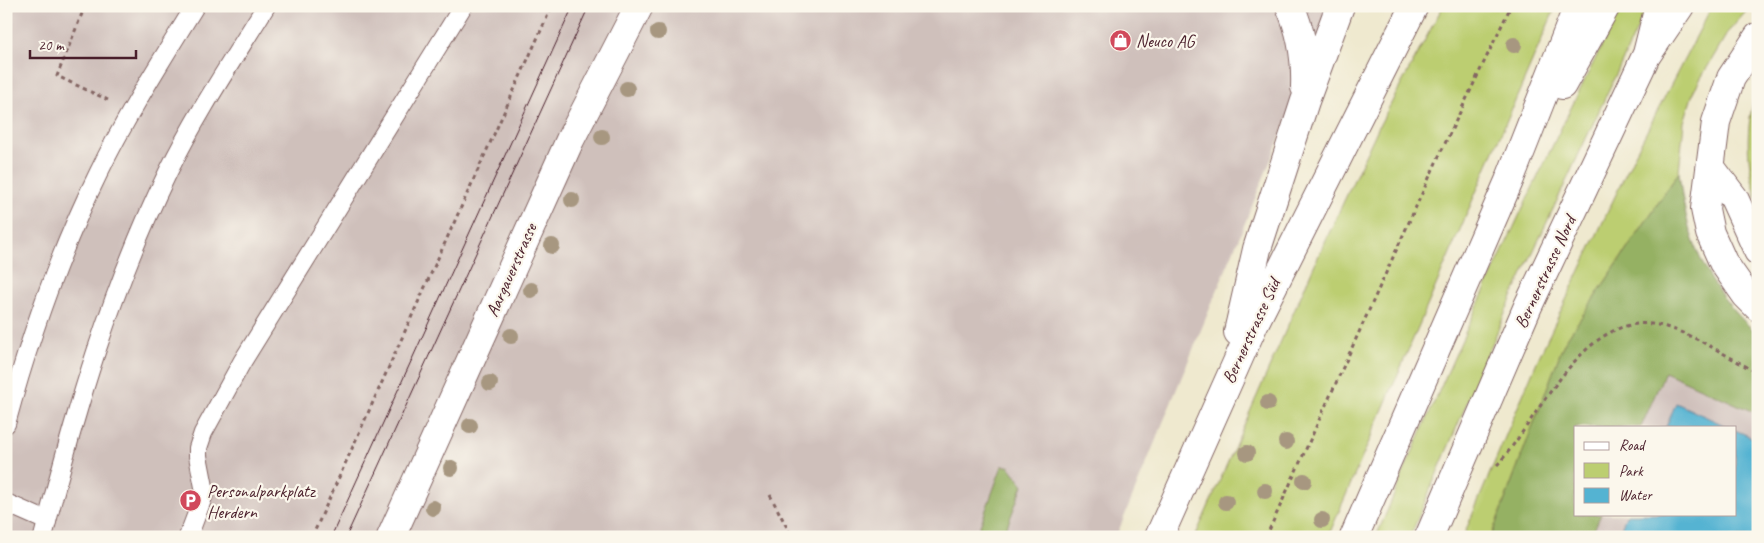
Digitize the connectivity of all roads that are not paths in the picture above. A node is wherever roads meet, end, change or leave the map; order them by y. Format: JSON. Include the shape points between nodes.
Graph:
{"nodes":[{"id":1,"x":195,"y":6,"type":"edge"},
{"id":2,"x":266,"y":6,"type":"edge"},
{"id":3,"x":463,"y":6,"type":"edge"},
{"id":4,"x":639,"y":6,"type":"edge"},
{"id":5,"x":1290,"y":6,"type":"edge"},
{"id":6,"x":1340,"y":6,"type":"edge"},
{"id":7,"x":1414,"y":6,"type":"edge"},
{"id":8,"x":1578,"y":6,"type":"edge"},
{"id":9,"x":1606,"y":6,"type":"edge"},
{"id":10,"x":1659,"y":6,"type":"edge"},
{"id":11,"x":1680,"y":6,"type":"edge"},
{"id":12,"x":1758,"y":37,"type":"edge"},
{"id":13,"x":1647,"y":54,"type":"junction"},
{"id":14,"x":1305,"y":102,"type":"junction"},
{"id":15,"x":1712,"y":169,"type":"junction"},
{"id":16,"x":1509,"y":180,"type":"junction"},
{"id":17,"x":1758,"y":251,"type":"edge"},
{"id":18,"x":1758,"y":307,"type":"edge"},
{"id":19,"x":1224,"y":389,"type":"junction"},
{"id":20,"x":6,"y":424,"type":"edge"},
{"id":21,"x":6,"y":503,"type":"edge"},
{"id":22,"x":45,"y":529,"type":"edge"},
{"id":23,"x":188,"y":537,"type":"edge"},
{"id":24,"x":390,"y":537,"type":"edge"},
{"id":25,"x":1159,"y":537,"type":"edge"},
{"id":26,"x":1354,"y":537,"type":"edge"},
{"id":27,"x":1429,"y":537,"type":"edge"}],
"edges":[{"from":1,"to":20,"type":"lane","via":[[98,174],[60,261]]},
{"from":2,"to":22,"type":"lane","via":[[183,143],[141,230],[88,371]]},
{"from":3,"to":23,"type":"lane","via":[[242,362],[203,433],[198,448],[205,492]]},
{"from":4,"to":24,"type":"main road","name":"Aargauerstrasse","via":[[570,140]]},
{"from":5,"to":14,"type":"main road","via":[[1299,27],[1306,64]]},
{"from":6,"to":14,"type":"main road"},
{"from":7,"to":19,"type":"main road","name":"Bernerstrasse Süd","via":[[1295,239]]},
{"from":8,"to":16,"type":"main road"},
{"from":9,"to":16,"type":"main road"},
{"from":10,"to":13,"type":"main road","name":"Bernerstrasse Nord"},
{"from":11,"to":13,"type":"main road"},
{"from":12,"to":15,"type":"main road","via":[[1742,58],[1724,98],[1712,148]]},
{"from":13,"to":27,"type":"main road","name":"Bernerstrasse Nord","via":[[1528,306]]},
{"from":14,"to":19,"type":"main road","via":[[1257,249]]},
{"from":15,"to":17,"type":"main road","via":[[1734,198]]},
{"from":15,"to":18,"type":"main road","via":[[1706,196],[1710,233],[1723,262]]},
{"from":16,"to":26,"type":"main road"},
{"from":19,"to":25,"type":"main road","name":"Bernerstrasse Süd"},
{"from":21,"to":22,"type":"lane"}]}
